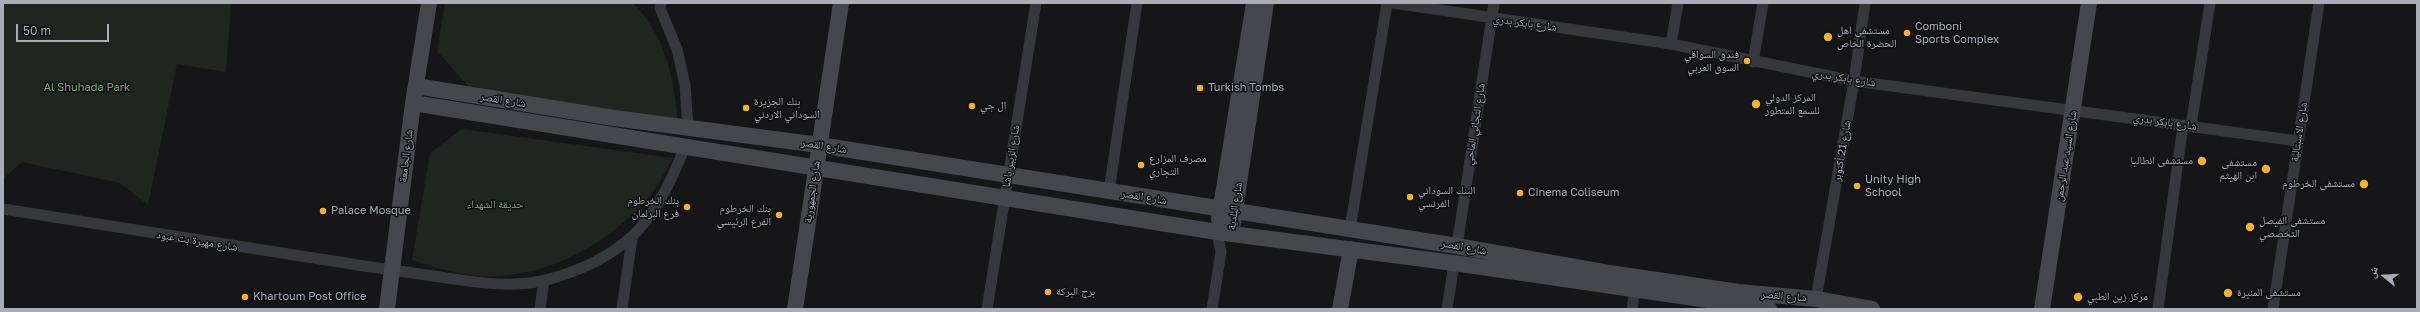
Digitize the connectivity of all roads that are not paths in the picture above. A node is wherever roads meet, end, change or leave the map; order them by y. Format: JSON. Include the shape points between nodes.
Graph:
{"nodes":[{"id":1,"x":429,"y":3,"type":"edge"},
{"id":2,"x":841,"y":3,"type":"edge"},
{"id":3,"x":1036,"y":3,"type":"edge"},
{"id":4,"x":1138,"y":3,"type":"edge"},
{"id":5,"x":1254,"y":3,"type":"edge"},
{"id":6,"x":1266,"y":3,"type":"edge"},
{"id":7,"x":1387,"y":3,"type":"edge"},
{"id":8,"x":1393,"y":3,"type":"edge"},
{"id":9,"x":1494,"y":3,"type":"edge"},
{"id":10,"x":1678,"y":3,"type":"edge"},
{"id":11,"x":1763,"y":3,"type":"edge"},
{"id":12,"x":1865,"y":3,"type":"edge"},
{"id":13,"x":2090,"y":3,"type":"edge"},
{"id":14,"x":2210,"y":3,"type":"edge"},
{"id":15,"x":2319,"y":3,"type":"edge"},
{"id":16,"x":660,"y":6,"type":"edge"},
{"id":17,"x":1492,"y":18,"type":"junction"},
{"id":18,"x":1671,"y":44,"type":"junction"},
{"id":19,"x":1753,"y":62,"type":"junction"},
{"id":20,"x":1854,"y":81,"type":"junction"},
{"id":21,"x":416,"y":86,"type":"junction"},
{"id":22,"x":413,"y":103,"type":"junction"},
{"id":23,"x":2074,"y":109,"type":"junction"},
{"id":24,"x":2187,"y":126,"type":"junction"},
{"id":25,"x":688,"y":127,"type":"junction"},
{"id":26,"x":2298,"y":141,"type":"junction"},
{"id":27,"x":819,"y":145,"type":"junction"},
{"id":28,"x":685,"y":147,"type":"junction"},
{"id":29,"x":816,"y":166,"type":"junction"},
{"id":30,"x":1008,"y":176,"type":"junction"},
{"id":31,"x":1109,"y":191,"type":"junction"},
{"id":32,"x":1004,"y":198,"type":"junction"},
{"id":33,"x":3,"y":209,"type":"edge"},
{"id":34,"x":1227,"y":211,"type":"junction"},
{"id":35,"x":1350,"y":229,"type":"junction"},
{"id":36,"x":1224,"y":233,"type":"junction"},
{"id":37,"x":632,"y":238,"type":"junction"},
{"id":38,"x":1457,"y":246,"type":"junction"},
{"id":39,"x":1351,"y":249,"type":"junction"},
{"id":40,"x":1454,"y":263,"type":"junction"},
{"id":41,"x":392,"y":270,"type":"junction"},
{"id":42,"x":544,"y":281,"type":"junction"},
{"id":43,"x":1635,"y":288,"type":"junction"},
{"id":44,"x":1816,"y":298,"type":"junction"},
{"id":45,"x":387,"y":309,"type":"edge"},
{"id":46,"x":540,"y":309,"type":"edge"},
{"id":47,"x":622,"y":309,"type":"edge"},
{"id":48,"x":795,"y":309,"type":"edge"},
{"id":49,"x":987,"y":309,"type":"edge"},
{"id":50,"x":1212,"y":309,"type":"edge"},
{"id":51,"x":1340,"y":309,"type":"edge"},
{"id":52,"x":1447,"y":309,"type":"edge"},
{"id":53,"x":1632,"y":309,"type":"edge"},
{"id":54,"x":1769,"y":309,"type":"edge"},
{"id":55,"x":1872,"y":309,"type":"edge"},
{"id":56,"x":2042,"y":309,"type":"edge"},
{"id":57,"x":2158,"y":309,"type":"edge"},
{"id":58,"x":2273,"y":309,"type":"edge"}],
"edges":[{"from":1,"to":21,"type":"main road","name":"شارع الجامعة"},
{"from":2,"to":27,"type":"main road","name":"شارع الجمهورية"},
{"from":3,"to":30,"type":"street","name":"شارع الزبير باشا"},
{"from":4,"to":31,"type":"street"},
{"from":5,"to":34,"type":"main road","name":"شارع البلدية"},
{"from":6,"to":34,"type":"main road","name":"شارع البلدية"},
{"from":7,"to":35,"type":"street"},
{"from":8,"to":17,"type":"street","name":"شارع بابكر بدري"},
{"from":9,"to":17,"type":"street","name":"شارع التجاني الماحي"},
{"from":10,"to":18,"type":"street"},
{"from":11,"to":19,"type":"street"},
{"from":12,"to":20,"type":"street","name":"شارع 21 أكتوبر"},
{"from":13,"to":23,"type":"main road","name":"شارع السيد عبد الرحمن"},
{"from":14,"to":24,"type":"street"},
{"from":15,"to":26,"type":"street","name":"شارع الاسبتالية"},
{"from":16,"to":25,"type":"street","via":[[677,50],[685,85]]},
{"from":17,"to":18,"type":"street","name":"شارع بابكر بدري"},
{"from":17,"to":38,"type":"street","name":"شارع التجاني الماحي"},
{"from":18,"to":19,"type":"street","name":"شارع بابكر بدري"},
{"from":19,"to":20,"type":"street","name":"شارع بابكر بدري"},
{"from":20,"to":23,"type":"street","name":"شارع بابكر بدري"},
{"from":20,"to":44,"type":"street","name":"شارع 21 أكتوبر"},
{"from":21,"to":22,"type":"main road","name":"شارع الجامعة"},
{"from":21,"to":25,"type":"main road","name":"شارع القصر","via":[[614,118]]},
{"from":22,"to":28,"type":"main road","name":"شارع القصر"},
{"from":22,"to":41,"type":"main road","name":"شارع الجامعة"},
{"from":23,"to":24,"type":"street","name":"شارع بابكر بدري"},
{"from":23,"to":56,"type":"main road","name":"شارع السيد عبد الرحمن"},
{"from":24,"to":26,"type":"street","name":"شارع بابكر بدري"},
{"from":24,"to":57,"type":"street"},
{"from":25,"to":27,"type":"main road","name":"شارع القصر"},
{"from":26,"to":58,"type":"street","name":"شارع الاسبتالية"},
{"from":27,"to":29,"type":"main road","name":"شارع الجمهورية"},
{"from":27,"to":30,"type":"main road","name":"شارع القصر"},
{"from":28,"to":29,"type":"main road","name":"شارع القصر"},
{"from":28,"to":37,"type":"street","name":"شارع مهيرة بت عبود","via":[[667,190],[650,218]]},
{"from":29,"to":32,"type":"main road","name":"شارع القصر"},
{"from":29,"to":48,"type":"main road","name":"شارع الجمهورية"},
{"from":30,"to":31,"type":"main road","name":"شارع القصر"},
{"from":30,"to":32,"type":"street","name":"شارع الزبير باشا"},
{"from":31,"to":34,"type":"main road","name":"شارع القصر"},
{"from":32,"to":36,"type":"main road","name":"شارع القصر"},
{"from":32,"to":49,"type":"street","name":"شارع الزبير باشا"},
{"from":33,"to":41,"type":"street","name":"شارع مهيرة بت عبود"},
{"from":34,"to":35,"type":"main road","name":"شارع القصر"},
{"from":34,"to":36,"type":"main road","name":"شارع البلدية"},
{"from":35,"to":38,"type":"main road","name":"شارع القصر"},
{"from":36,"to":39,"type":"main road","name":"شارع القصر"},
{"from":36,"to":50,"type":"street","name":"شارع البلدية"},
{"from":37,"to":42,"type":"street","name":"شارع مهيرة بت عبود","via":[[582,268]]},
{"from":37,"to":47,"type":"street"},
{"from":38,"to":44,"type":"main road","name":"شارع القصر","via":[[1609,273],[1739,292]]},
{"from":39,"to":40,"type":"main road","name":"شارع القصر"},
{"from":39,"to":51,"type":"main road"},
{"from":40,"to":43,"type":"main road","name":"شارع القصر"},
{"from":40,"to":52,"type":"street"},
{"from":41,"to":42,"type":"street","name":"شارع مهيرة بت عبود","via":[[495,285],[522,285]]},
{"from":41,"to":45,"type":"main road","name":"شارع الجامعة"},
{"from":42,"to":46,"type":"street"},
{"from":43,"to":53,"type":"street"},
{"from":43,"to":54,"type":"main road","name":"شارع القصر"},
{"from":44,"to":55,"type":"main road","name":"شارع القصر"}]}
